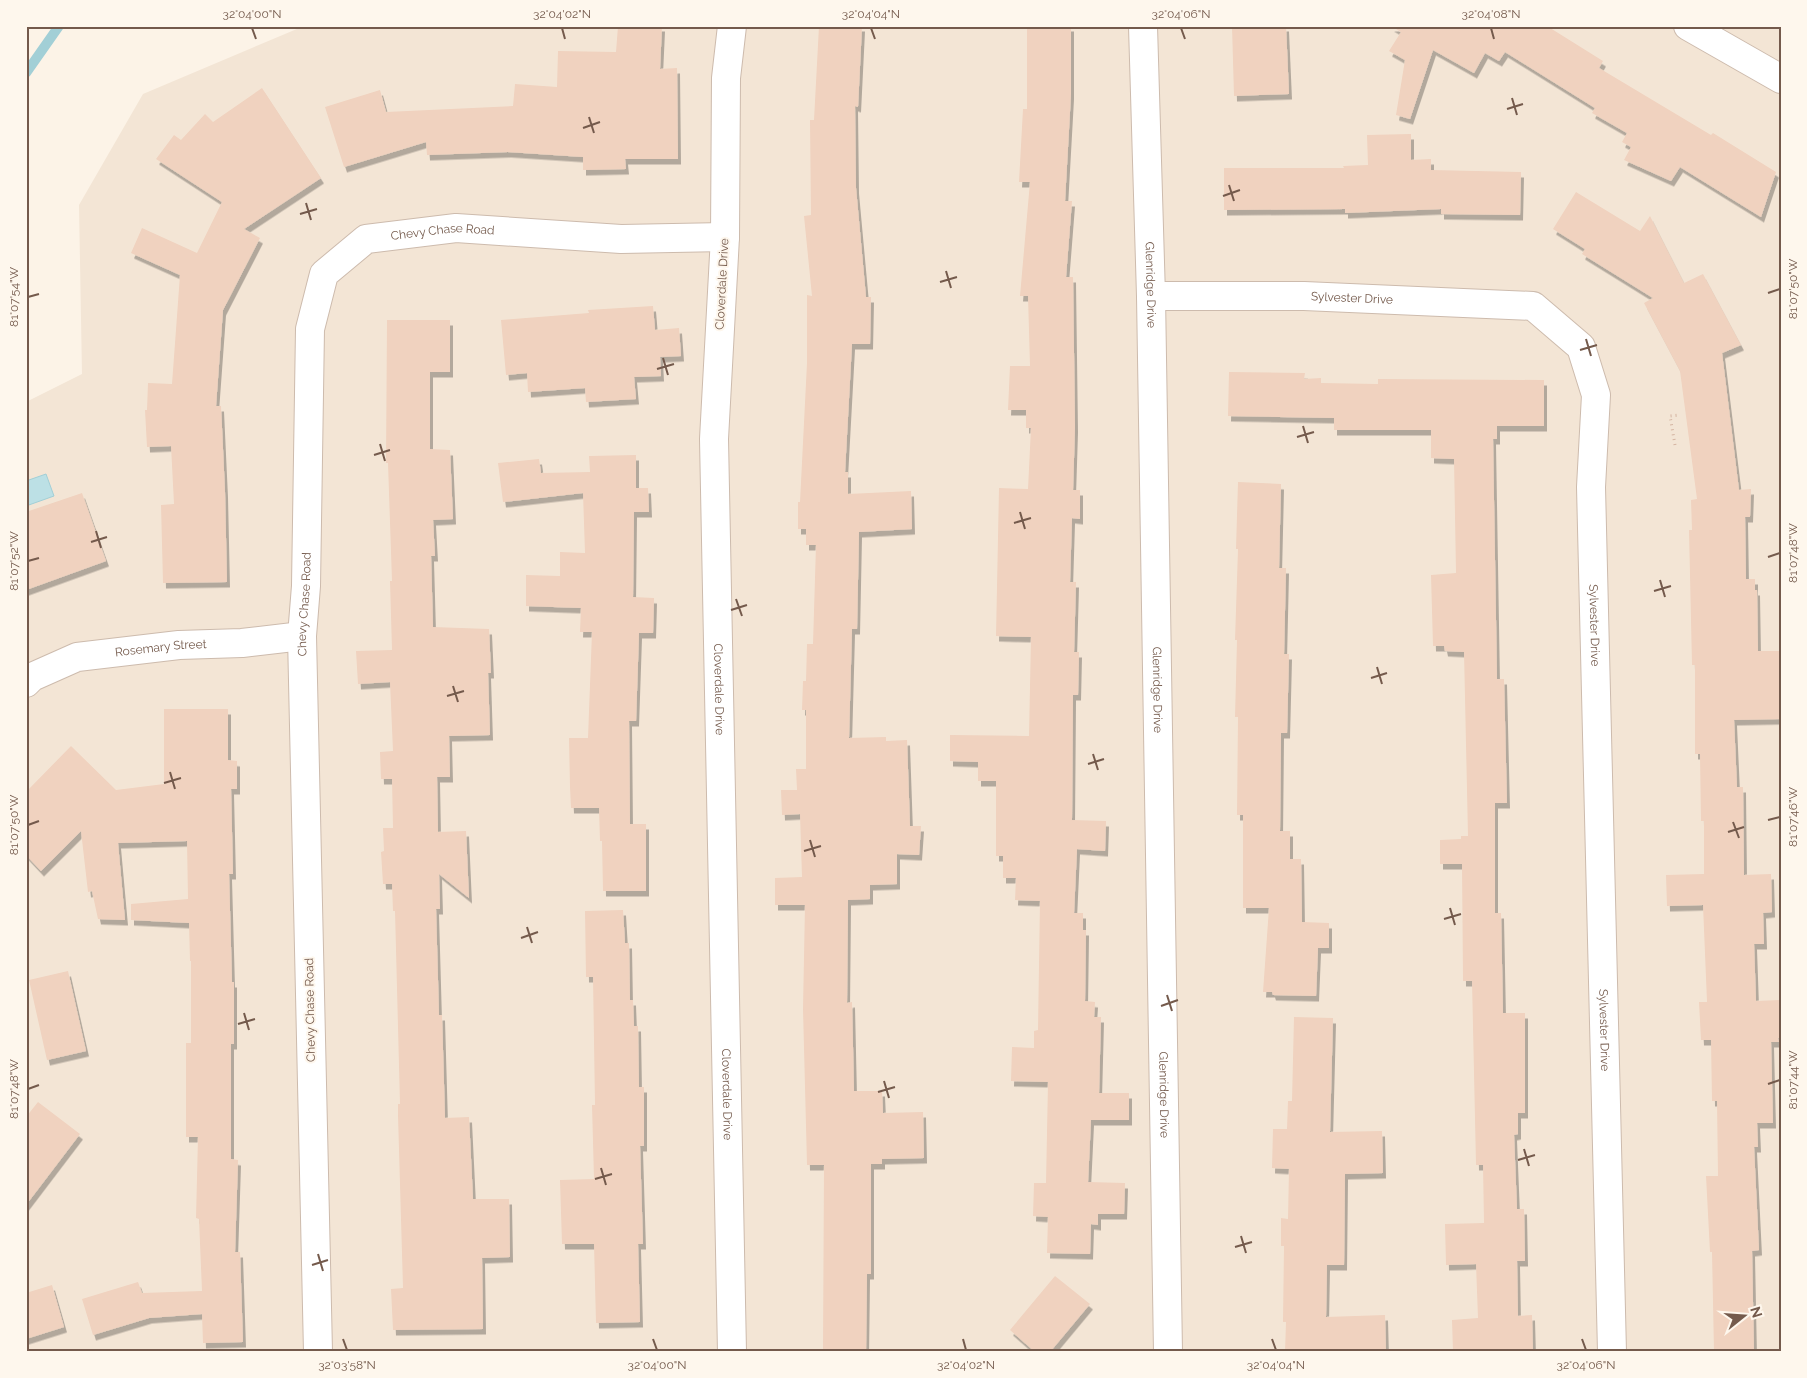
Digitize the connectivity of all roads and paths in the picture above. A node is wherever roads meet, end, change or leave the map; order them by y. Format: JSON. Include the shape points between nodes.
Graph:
{"nodes":[{"id":1,"x":732,"y":26,"type":"edge"},
{"id":2,"x":1143,"y":26,"type":"edge"},
{"id":3,"x":1688,"y":26,"type":"edge"},
{"id":4,"x":1781,"y":79,"type":"edge"},
{"id":5,"x":725,"y":236,"type":"junction"},
{"id":6,"x":1151,"y":296,"type":"junction"},
{"id":7,"x":1680,"y":415,"type":"dead end"},
{"id":8,"x":1675,"y":445,"type":"dead end"},
{"id":9,"x":302,"y":636,"type":"junction"},
{"id":10,"x":26,"y":683,"type":"edge"},
{"id":11,"x":318,"y":1352,"type":"edge"},
{"id":12,"x":732,"y":1352,"type":"edge"},
{"id":13,"x":1168,"y":1352,"type":"edge"},
{"id":14,"x":1612,"y":1352,"type":"edge"}],
"edges":[{"from":1,"to":5,"type":"street","name":"Cloverdale Drive","via":[[726,78]]},
{"from":2,"to":6,"type":"street","name":"Glenridge Drive"},
{"from":3,"to":4,"type":"street"},
{"from":5,"to":9,"type":"street","name":"Chevy Chase Road","via":[[621,239],[456,228],[366,239],[324,274],[310,329],[306,586]]},
{"from":5,"to":12,"type":"street","name":"Cloverdale Drive","via":[[714,439]]},
{"from":6,"to":13,"type":"street","name":"Glenridge Drive"},
{"from":6,"to":14,"type":"street","name":"Sylvester Drive","via":[[1304,296],[1533,306],[1581,347],[1596,395],[1591,487]]},
{"from":7,"to":8,"type":"path","via":[[1670,416]]},
{"from":9,"to":10,"type":"street","name":"Rosemary Street","via":[[242,643],[179,644],[77,657]]},
{"from":9,"to":11,"type":"street","name":"Chevy Chase Road"}]}
